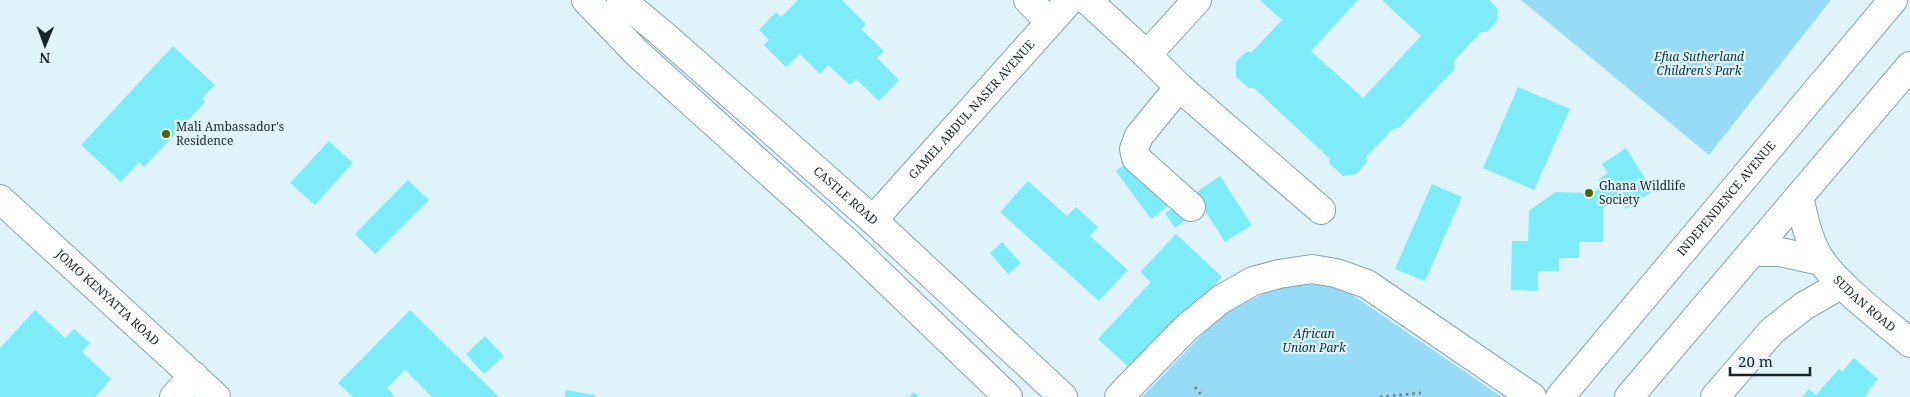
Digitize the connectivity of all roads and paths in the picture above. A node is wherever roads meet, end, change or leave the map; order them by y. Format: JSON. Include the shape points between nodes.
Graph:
{"nodes":[{"id":1,"x":586,"y":0,"type":"edge"},
{"id":2,"x":621,"y":0,"type":"edge"},
{"id":3,"x":1028,"y":0,"type":"edge"},
{"id":4,"x":1070,"y":0,"type":"edge"},
{"id":5,"x":1087,"y":0,"type":"edge"},
{"id":6,"x":1197,"y":0,"type":"edge"},
{"id":7,"x":1893,"y":0,"type":"edge"},
{"id":8,"x":1050,"y":22,"type":"junction"},
{"id":9,"x":1147,"y":55,"type":"junction"},
{"id":10,"x":1910,"y":66,"type":"edge"},
{"id":11,"x":1179,"y":87,"type":"junction"},
{"id":12,"x":1799,"y":197,"type":"junction"},
{"id":13,"x":0,"y":199,"type":"edge"},
{"id":14,"x":1191,"y":207,"type":"dead end"},
{"id":15,"x":1321,"y":210,"type":"dead end"},
{"id":16,"x":873,"y":220,"type":"junction"},
{"id":17,"x":1753,"y":252,"type":"junction"},
{"id":18,"x":1821,"y":261,"type":"junction"},
{"id":19,"x":1842,"y":284,"type":"junction"},
{"id":20,"x":1910,"y":343,"type":"edge"},
{"id":21,"x":194,"y":376,"type":"junction"},
{"id":22,"x":1195,"y":387,"type":"dead end"},
{"id":23,"x":1421,"y":393,"type":"dead end"},
{"id":24,"x":174,"y":397,"type":"edge"},
{"id":25,"x":216,"y":397,"type":"edge"},
{"id":26,"x":1008,"y":397,"type":"edge"},
{"id":27,"x":1064,"y":397,"type":"edge"},
{"id":28,"x":1119,"y":397,"type":"edge"},
{"id":29,"x":1203,"y":397,"type":"edge"},
{"id":30,"x":1380,"y":397,"type":"edge"},
{"id":31,"x":1532,"y":397,"type":"edge"},
{"id":32,"x":1560,"y":397,"type":"edge"},
{"id":33,"x":1629,"y":397,"type":"edge"},
{"id":34,"x":1715,"y":397,"type":"edge"}],
"edges":[{"from":1,"to":26,"type":"main road","via":[[637,53],[851,246]]},
{"from":2,"to":16,"type":"main road","name":"CASTLE ROAD"},
{"from":3,"to":8,"type":"main road"},
{"from":4,"to":8,"type":"main road","name":"GAMEL ABDUL NASER AVENUE"},
{"from":5,"to":9,"type":"main road"},
{"from":6,"to":9,"type":"main road"},
{"from":7,"to":32,"type":"main road","name":"INDEPENDENCE AVENUE"},
{"from":8,"to":16,"type":"main road","name":"GAMEL ABDUL NASER AVENUE"},
{"from":9,"to":11,"type":"main road"},
{"from":10,"to":12,"type":"main road"},
{"from":11,"to":14,"type":"main road","via":[[1139,136],[1134,149],[1136,158]]},
{"from":11,"to":15,"type":"main road"},
{"from":12,"to":17,"type":"main road"},
{"from":12,"to":18,"type":"main road","name":"SUDAN ROAD","via":[[1809,236]]},
{"from":13,"to":21,"type":"main road","name":"JOMO KENYATTA ROAD"},
{"from":16,"to":27,"type":"main road","name":"CASTLE ROAD"},
{"from":17,"to":18,"type":"main road","via":[[1788,254]]},
{"from":17,"to":33,"type":"main road"},
{"from":18,"to":19,"type":"main road","name":"SUDAN ROAD"},
{"from":19,"to":20,"type":"main road","name":"SUDAN ROAD"},
{"from":19,"to":34,"type":"main road","via":[[1804,306],[1772,331]]},
{"from":21,"to":24,"type":"main road"},
{"from":21,"to":25,"type":"main road","name":"JOMO KENYATTA ROAD"},
{"from":22,"to":29,"type":"path"},
{"from":23,"to":30,"type":"path"},
{"from":28,"to":31,"type":"main road","via":[[1186,329],[1220,300],[1253,281],[1312,269],[1367,284]]}]}
